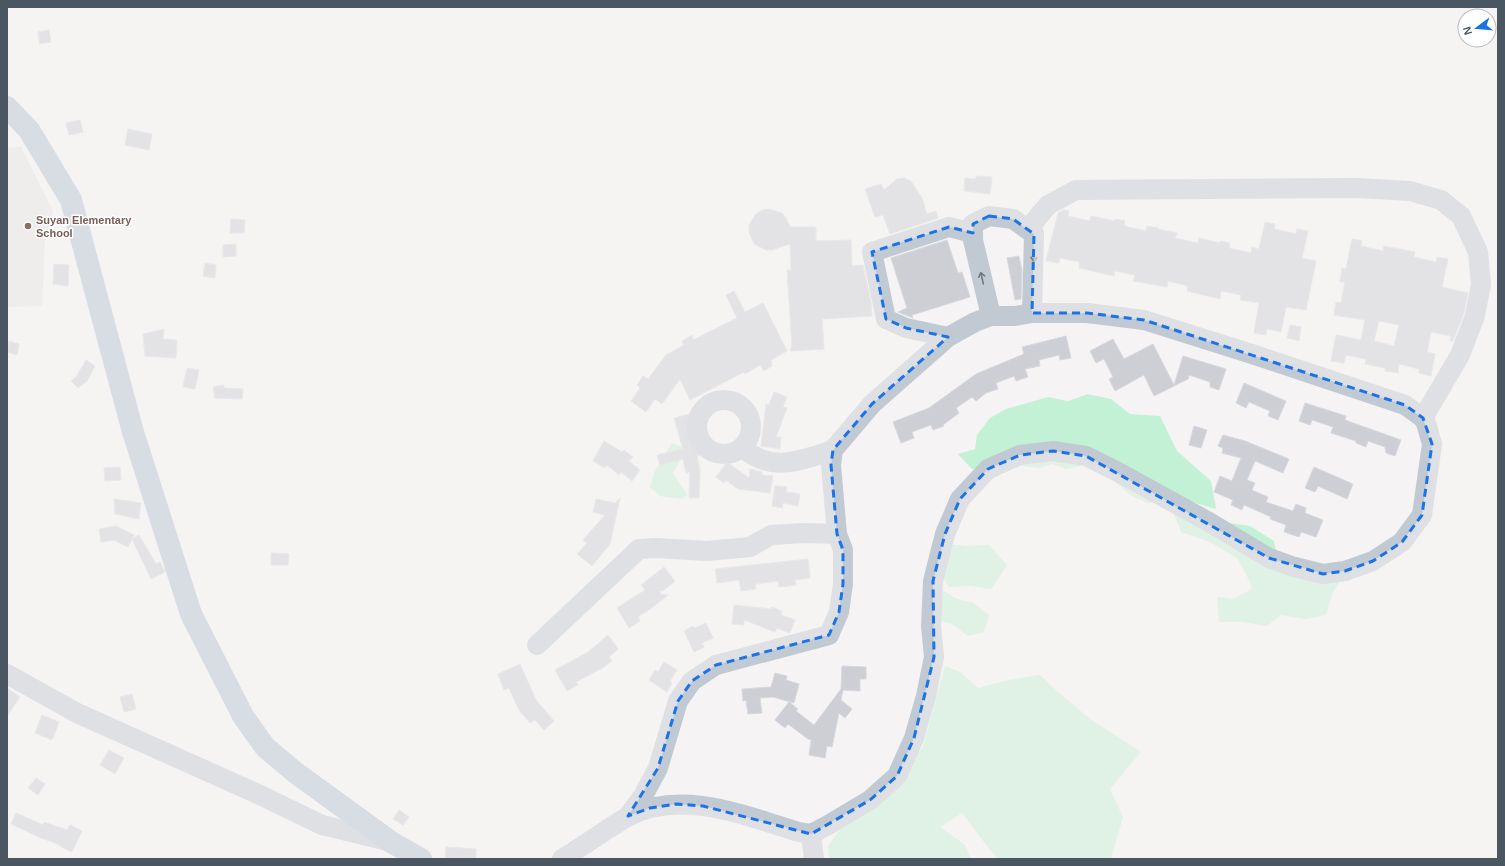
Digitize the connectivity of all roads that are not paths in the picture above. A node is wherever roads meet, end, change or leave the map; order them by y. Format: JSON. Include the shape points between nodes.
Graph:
{"nodes":[{"id":1,"x":7,"y":107,"type":"edge"},
{"id":2,"x":1028,"y":229,"type":"junction"},
{"id":3,"x":973,"y":233,"type":"junction"},
{"id":4,"x":1032,"y":313,"type":"junction"},
{"id":5,"x":990,"y":316,"type":"junction"},
{"id":6,"x":948,"y":337,"type":"junction"},
{"id":7,"x":1423,"y":418,"type":"junction"},
{"id":8,"x":742,"y":447,"type":"dead end"},
{"id":9,"x":833,"y":450,"type":"junction"},
{"id":10,"x":837,"y":534,"type":"junction"},
{"id":11,"x":537,"y":645,"type":"dead end"},
{"id":12,"x":7,"y":674,"type":"edge"},
{"id":13,"x":628,"y":816,"type":"junction"},
{"id":14,"x":811,"y":834,"type":"junction"},
{"id":15,"x":391,"y":842,"type":"junction"},
{"id":16,"x":421,"y":859,"type":"edge"},
{"id":17,"x":562,"y":859,"type":"edge"},
{"id":18,"x":814,"y":859,"type":"edge"}],
"edges":[{"from":1,"to":15,"type":"main road","via":[[29,130],[71,200],[133,432],[192,614],[243,716],[265,747],[296,773]]},
{"from":2,"to":3,"type":"street","via":[[1013,219],[989,216],[973,224]]},
{"from":2,"to":4,"type":"street","one_way":true,"via":[[1034,234]]},
{"from":2,"to":7,"type":"street","via":[[1048,205],[1076,190],[1357,188],[1410,191],[1441,200],[1461,216],[1478,252],[1481,284],[1474,316],[1460,355]]},
{"from":5,"to":3,"type":"street","one_way":true},
{"from":3,"to":6,"type":"street","via":[[949,227],[872,252],[886,319],[906,328]]},
{"from":4,"to":5,"type":"street"},
{"from":4,"to":7,"type":"street","via":[[1087,313],[1144,320],[1405,405]]},
{"from":5,"to":6,"type":"street"},
{"from":6,"to":9,"type":"street","via":[[872,404]]},
{"from":7,"to":14,"type":"street","via":[[1432,444],[1422,515],[1402,542],[1374,561],[1345,571],[1323,574],[1269,558],[1209,522],[1086,456],[1053,451],[1020,455],[988,469],[960,499],[945,534],[933,580],[931,626],[934,657],[914,738],[897,776],[870,800]]},
{"from":8,"to":9,"type":"street","via":[[750,455],[768,462],[790,463]]},
{"from":9,"to":10,"type":"street","via":[[831,465]]},
{"from":10,"to":11,"type":"street","via":[[771,535],[750,547],[707,550],[639,549]]},
{"from":10,"to":13,"type":"street","via":[[843,550],[843,584],[839,612],[829,635],[716,666],[692,681],[678,701],[658,768],[643,796]]},
{"from":12,"to":15,"type":"street","via":[[77,713],[322,825]]},
{"from":13,"to":14,"type":"street","via":[[650,808],[676,804],[703,806]]},
{"from":13,"to":17,"type":"street"},
{"from":14,"to":18,"type":"street"},
{"from":15,"to":16,"type":"main road"}]}
